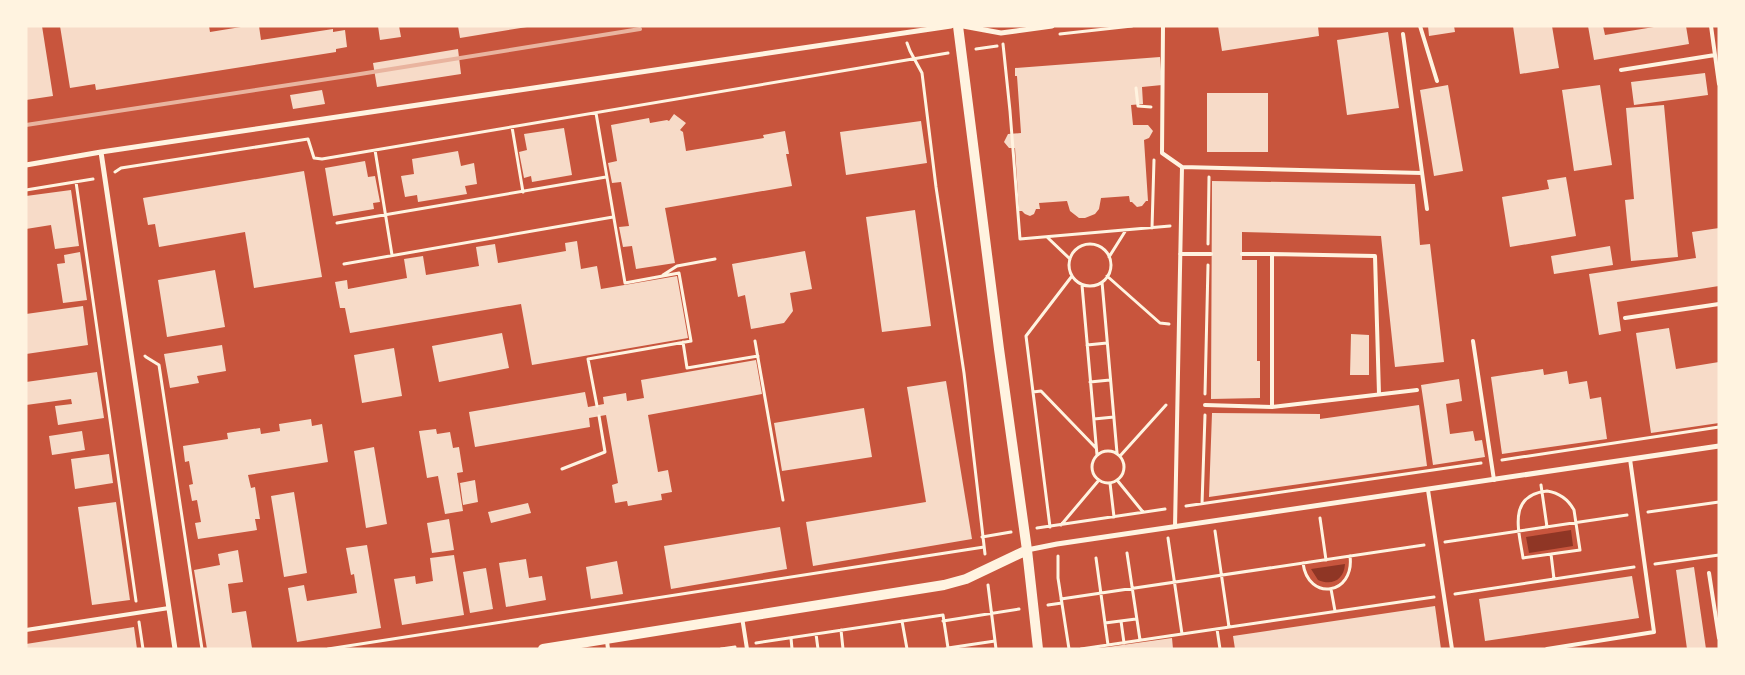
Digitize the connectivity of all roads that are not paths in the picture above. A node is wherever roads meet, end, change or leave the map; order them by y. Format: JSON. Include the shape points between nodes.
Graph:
{"nodes":[{"id":1,"x":951,"y":26,"type":"edge"},
{"id":2,"x":958,"y":26,"type":"edge"},
{"id":3,"x":963,"y":26,"type":"edge"},
{"id":4,"x":1052,"y":26,"type":"edge"},
{"id":5,"x":1163,"y":26,"type":"edge"},
{"id":6,"x":1420,"y":26,"type":"edge"},
{"id":7,"x":1710,"y":26,"type":"edge"},
{"id":8,"x":1403,"y":34,"type":"dead end"},
{"id":9,"x":1719,"y":35,"type":"edge"},
{"id":10,"x":1712,"y":36,"type":"junction"},
{"id":11,"x":1715,"y":55,"type":"junction"},
{"id":12,"x":1621,"y":70,"type":"dead end"},
{"id":13,"x":1437,"y":81,"type":"dead end"},
{"id":14,"x":1719,"y":84,"type":"edge"},
{"id":15,"x":101,"y":152,"type":"junction"},
{"id":16,"x":26,"y":165,"type":"edge"},
{"id":17,"x":1182,"y":167,"type":"junction"},
{"id":18,"x":1422,"y":173,"type":"junction"},
{"id":19,"x":1427,"y":209,"type":"dead end"},
{"id":20,"x":1180,"y":254,"type":"junction"},
{"id":21,"x":1210,"y":254,"type":"road end"},
{"id":22,"x":1242,"y":254,"type":"dead end"},
{"id":23,"x":1272,"y":254,"type":"junction"},
{"id":24,"x":1719,"y":304,"type":"edge"},
{"id":25,"x":1625,"y":318,"type":"dead end"},
{"id":26,"x":1473,"y":341,"type":"dead end"},
{"id":27,"x":1417,"y":390,"type":"dead end"},
{"id":28,"x":1379,"y":394,"type":"junction"},
{"id":29,"x":1205,"y":406,"type":"road end"},
{"id":30,"x":1272,"y":407,"type":"junction"},
{"id":31,"x":1719,"y":446,"type":"edge"},
{"id":32,"x":1630,"y":459,"type":"junction"},
{"id":33,"x":1494,"y":480,"type":"junction"},
{"id":34,"x":1428,"y":490,"type":"junction"},
{"id":35,"x":1175,"y":527,"type":"junction"},
{"id":36,"x":1027,"y":550,"type":"junction"},
{"id":37,"x":1709,"y":573,"type":"dead end"},
{"id":38,"x":168,"y":608,"type":"junction"},
{"id":39,"x":742,"y":617,"type":"junction"},
{"id":40,"x":26,"y":630,"type":"edge"},
{"id":41,"x":1719,"y":638,"type":"edge"},
{"id":42,"x":607,"y":644,"type":"edge"},
{"id":43,"x":747,"y":647,"type":"edge"},
{"id":44,"x":175,"y":649,"type":"edge"},
{"id":45,"x":543,"y":649,"type":"edge"},
{"id":46,"x":1038,"y":649,"type":"edge"},
{"id":47,"x":1452,"y":649,"type":"edge"},
{"id":48,"x":1547,"y":649,"type":"edge"}],
"edges":[{"from":1,"to":15,"type":"street"},
{"from":2,"to":36,"type":"main road"},
{"from":3,"to":4,"type":"street","via":[[1001,33]]},
{"from":5,"to":17,"type":"lane","via":[[1162,153]]},
{"from":6,"to":13,"type":"lane"},
{"from":7,"to":10,"type":"lane"},
{"from":8,"to":18,"type":"lane"},
{"from":9,"to":10,"type":"lane"},
{"from":10,"to":11,"type":"lane"},
{"from":11,"to":12,"type":"lane"},
{"from":11,"to":14,"type":"lane"},
{"from":15,"to":16,"type":"street"},
{"from":15,"to":38,"type":"street"},
{"from":17,"to":18,"type":"lane"},
{"from":17,"to":20,"type":"lane"},
{"from":18,"to":19,"type":"lane"},
{"from":20,"to":21,"type":"lane"},
{"from":20,"to":35,"type":"lane"},
{"from":22,"to":23,"type":"lane"},
{"from":23,"to":28,"type":"lane","via":[[1375,256]]},
{"from":23,"to":30,"type":"lane"},
{"from":24,"to":25,"type":"lane"},
{"from":26,"to":33,"type":"lane"},
{"from":27,"to":28,"type":"lane"},
{"from":28,"to":30,"type":"lane"},
{"from":29,"to":30,"type":"lane"},
{"from":31,"to":32,"type":"street"},
{"from":32,"to":33,"type":"street"},
{"from":32,"to":48,"type":"lane","via":[[1654,632]]},
{"from":33,"to":34,"type":"street"},
{"from":34,"to":35,"type":"street"},
{"from":34,"to":47,"type":"lane"},
{"from":35,"to":36,"type":"street"},
{"from":36,"to":39,"type":"main road","via":[[966,579],[944,585]]},
{"from":36,"to":46,"type":"main road"},
{"from":37,"to":41,"type":"lane"},
{"from":38,"to":40,"type":"lane"},
{"from":38,"to":44,"type":"street"},
{"from":39,"to":42,"type":"main road"},
{"from":39,"to":43,"type":"lane"},
{"from":42,"to":45,"type":"main road"}]}
